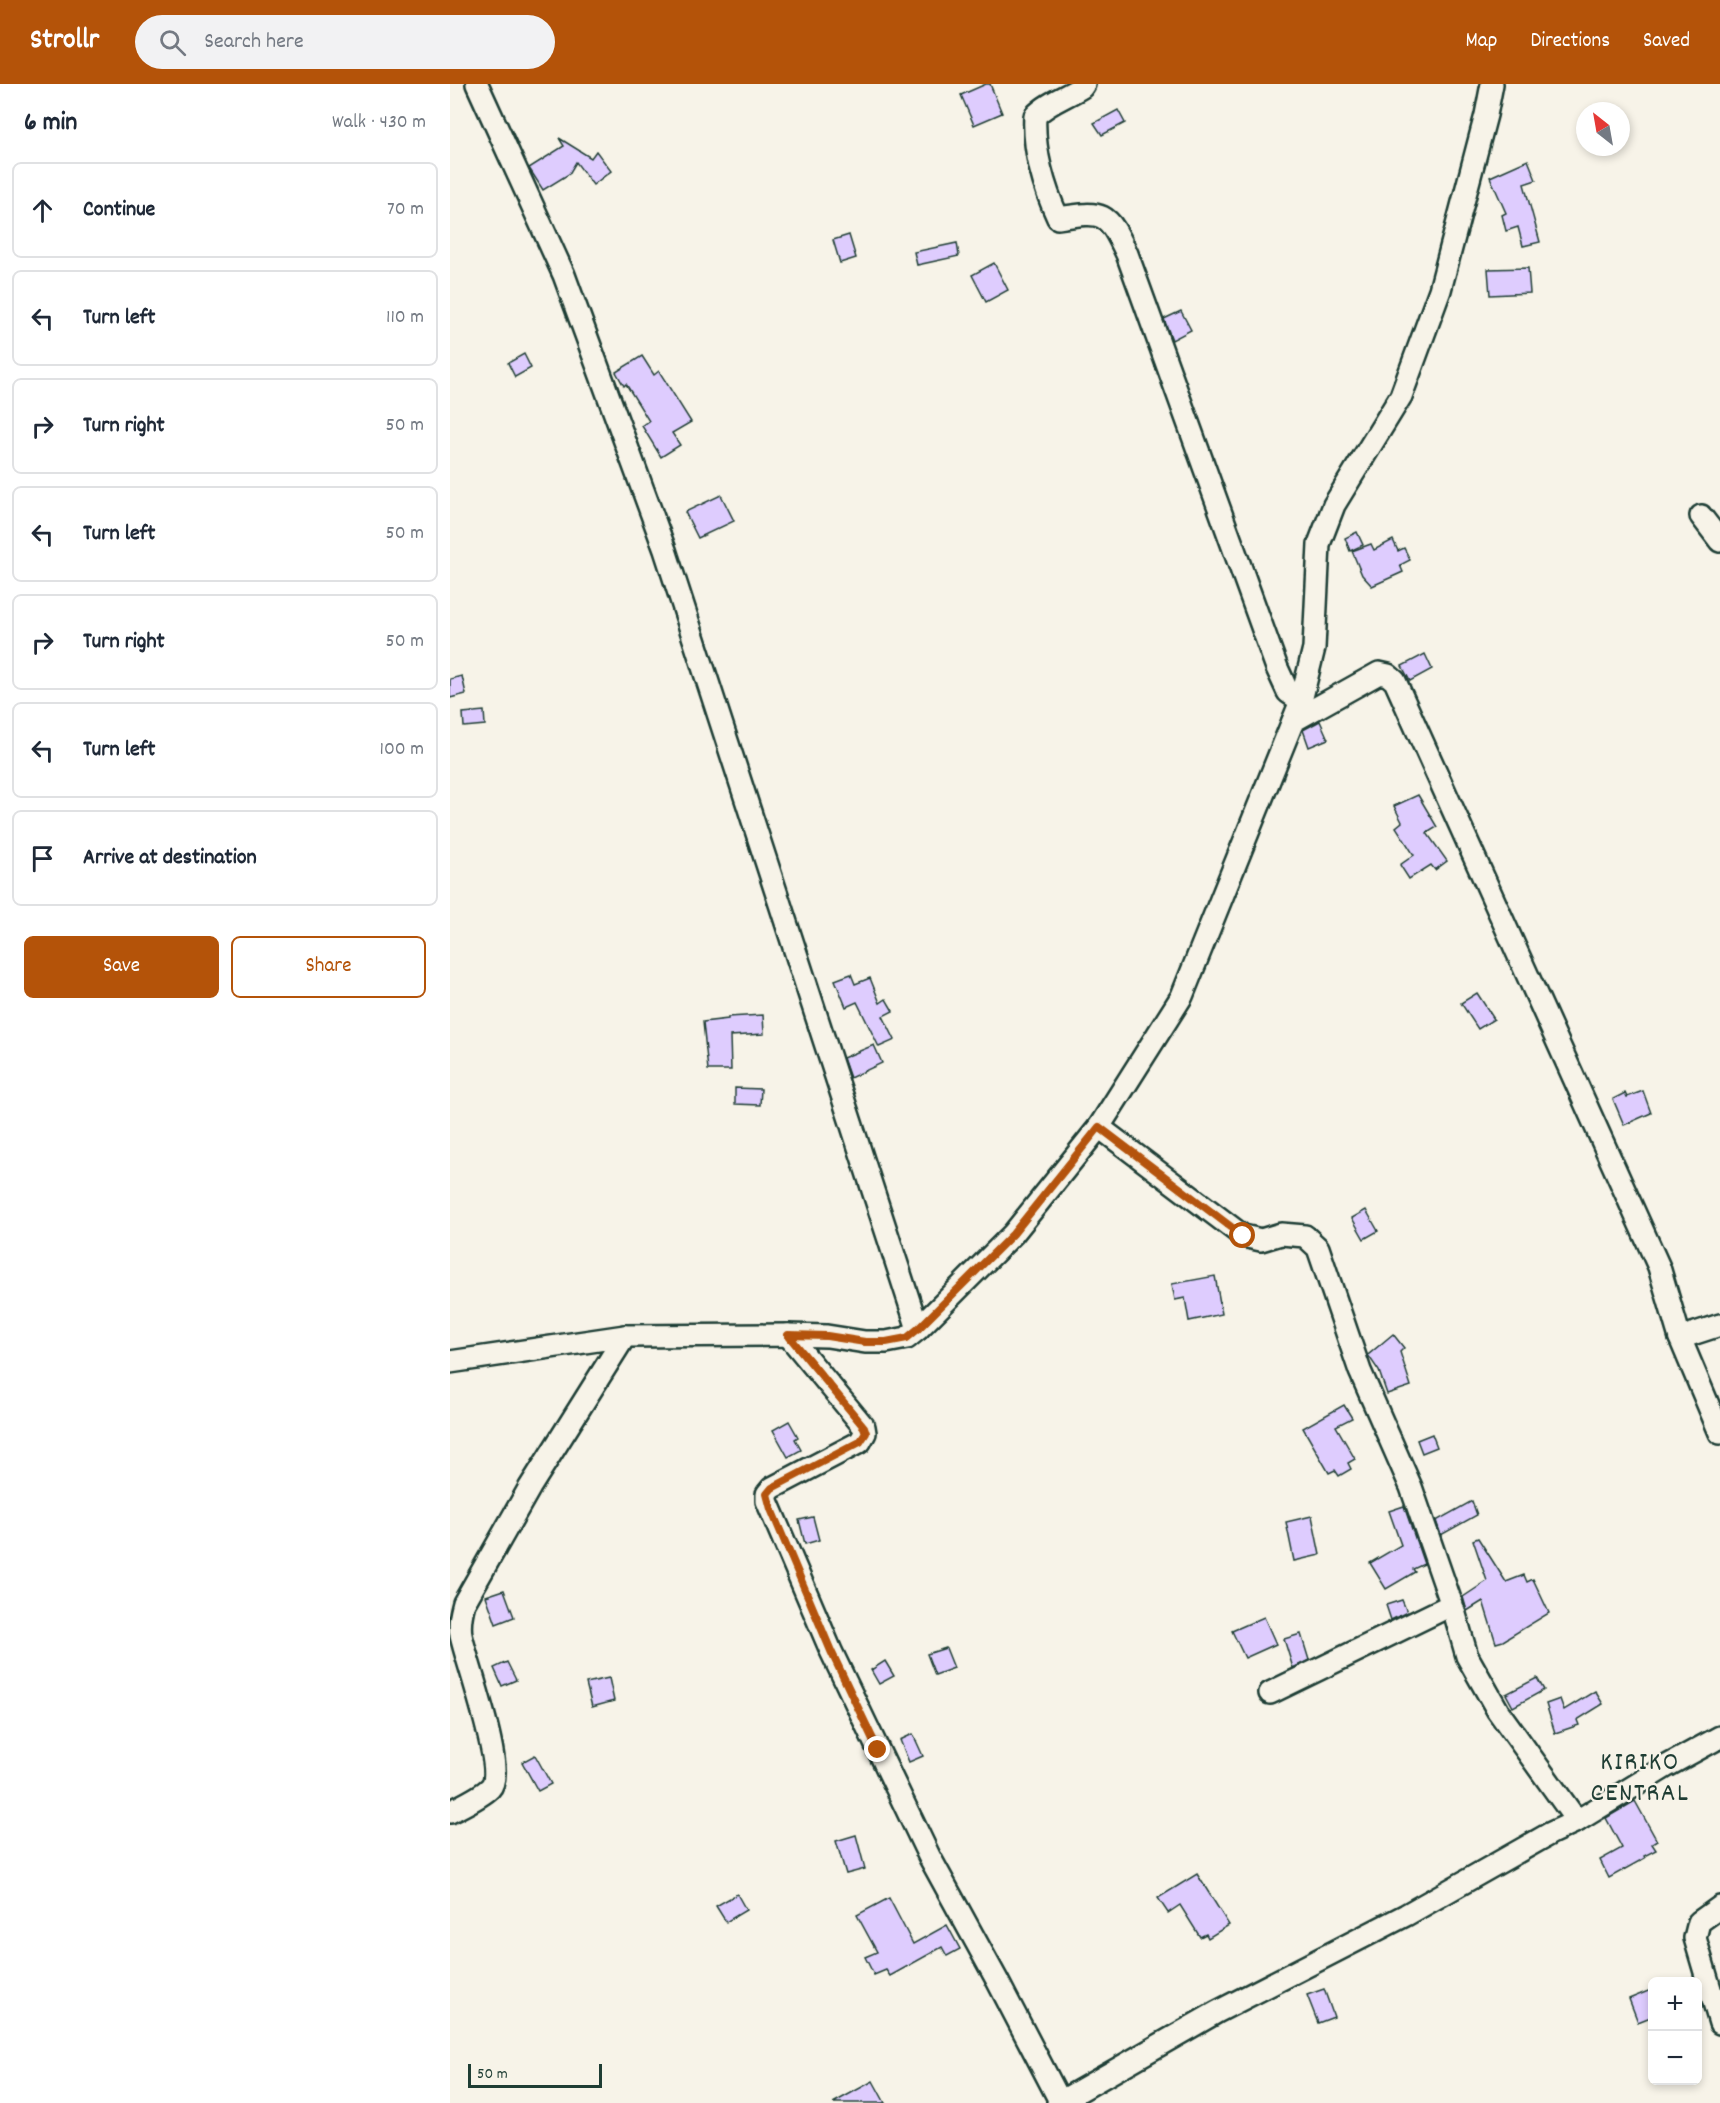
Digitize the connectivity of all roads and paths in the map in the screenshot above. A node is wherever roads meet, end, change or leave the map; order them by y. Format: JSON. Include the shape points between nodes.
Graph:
{"nodes":[{"id":1,"x":477,"y":84,"type":"edge"},
{"id":2,"x":1084,"y":84,"type":"edge"},
{"id":3,"x":1492,"y":84,"type":"edge"},
{"id":4,"x":1701,"y":516,"type":"dead end"},
{"id":5,"x":1720,"y":541,"type":"edge"},
{"id":6,"x":1297,"y":711,"type":"junction"},
{"id":7,"x":1099,"y":1127,"type":"junction"},
{"id":8,"x":1720,"y":1325,"type":"edge"},
{"id":9,"x":918,"y":1329,"type":"junction"},
{"id":10,"x":788,"y":1335,"type":"junction"},
{"id":11,"x":625,"y":1336,"type":"junction"},
{"id":12,"x":1680,"y":1338,"type":"junction"},
{"id":13,"x":450,"y":1362,"type":"edge"},
{"id":14,"x":1720,"y":1433,"type":"edge"},
{"id":15,"x":1452,"y":1605,"type":"junction"},
{"id":16,"x":1270,"y":1693,"type":"dead end"},
{"id":17,"x":1720,"y":1737,"type":"edge"},
{"id":18,"x":450,"y":1812,"type":"edge"},
{"id":19,"x":1577,"y":1821,"type":"junction"},
{"id":20,"x":1720,"y":1907,"type":"edge"},
{"id":21,"x":1720,"y":2023,"type":"edge"},
{"id":22,"x":1060,"y":2103,"type":"edge"}],
"edges":[{"from":1,"to":9,"type":"street","via":[[564,275],[665,550]]},
{"from":2,"to":6,"type":"street","via":[[1043,107],[1035,116],[1034,135],[1050,199],[1058,218],[1090,213],[1106,219],[1116,230],[1277,668]]},
{"from":3,"to":6,"type":"street","via":[[1440,290],[1401,396],[1334,505],[1319,544],[1314,648]]},
{"from":4,"to":5,"type":"street"},
{"from":6,"to":7,"type":"street","via":[[1182,996]]},
{"from":6,"to":12,"type":"street","via":[[1379,673],[1395,681],[1659,1268]]},
{"from":7,"to":9,"type":"street","via":[[1013,1234]]},
{"from":7,"to":15,"type":"street","via":[[1243,1236],[1261,1240],[1281,1234],[1305,1236],[1318,1248],[1360,1371],[1411,1487]]},
{"from":8,"to":12,"type":"street"},
{"from":9,"to":10,"type":"street","via":[[907,1338],[886,1342]]},
{"from":10,"to":11,"type":"street"},
{"from":10,"to":22,"type":"street","via":[[866,1433],[860,1442],[772,1488],[767,1494],[768,1501],[831,1651],[929,1856]]},
{"from":11,"to":13,"type":"street"},
{"from":11,"to":18,"type":"street","via":[[464,1603],[459,1620],[461,1635],[484,1716],[495,1775],[491,1788]]},
{"from":12,"to":14,"type":"street"},
{"from":15,"to":16,"type":"street"},
{"from":15,"to":19,"type":"street","via":[[1467,1656],[1498,1711]]},
{"from":17,"to":19,"type":"street"},
{"from":19,"to":22,"type":"street","via":[[1217,2012]]},
{"from":20,"to":21,"type":"street","via":[[1699,1922],[1695,1938]]}]}
